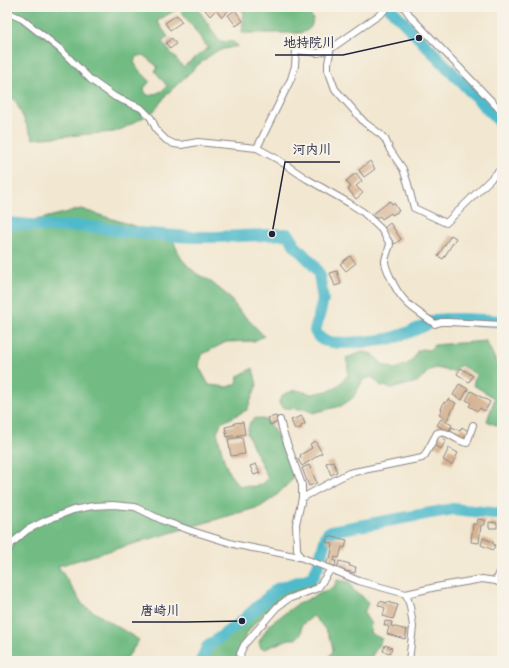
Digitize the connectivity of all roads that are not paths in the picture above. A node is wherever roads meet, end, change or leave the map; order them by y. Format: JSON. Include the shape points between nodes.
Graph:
{"nodes":[{"id":1,"x":404,"y":7,"type":"edge"},
{"id":2,"x":385,"y":8,"type":"edge"},
{"id":3,"x":7,"y":12,"type":"edge"},
{"id":4,"x":329,"y":50,"type":"junction"},
{"id":5,"x":502,"y":112,"type":"edge"},
{"id":6,"x":257,"y":148,"type":"junction"},
{"id":7,"x":502,"y":168,"type":"edge"},
{"id":8,"x":502,"y":325,"type":"edge"},
{"id":9,"x":280,"y":420,"type":"dead end"},
{"id":10,"x":473,"y":426,"type":"dead end"},
{"id":11,"x":302,"y":498,"type":"junction"},
{"id":12,"x":7,"y":551,"type":"edge"},
{"id":13,"x":300,"y":557,"type":"junction"},
{"id":14,"x":502,"y":568,"type":"edge"},
{"id":15,"x":331,"y":569,"type":"junction"},
{"id":16,"x":499,"y":582,"type":"edge"},
{"id":17,"x":406,"y":594,"type":"junction"},
{"id":18,"x":242,"y":661,"type":"edge"},
{"id":19,"x":409,"y":661,"type":"edge"}],
"edges":[{"from":1,"to":5,"type":"street"},
{"from":2,"to":4,"type":"street","via":[[382,13]]},
{"from":3,"to":6,"type":"street","via":[[22,19],[60,48],[91,80],[115,97],[141,108],[166,140],[181,145],[198,142]]},
{"from":4,"to":6,"type":"street","via":[[318,53],[296,50],[291,79]]},
{"from":4,"to":7,"type":"street","via":[[328,70],[335,89],[365,123],[385,139],[403,169],[414,208],[446,223]]},
{"from":6,"to":8,"type":"street","via":[[363,212],[381,229],[390,244],[385,260],[387,269],[404,301],[414,309],[435,324],[449,322]]},
{"from":9,"to":11,"type":"street","via":[[302,484]]},
{"from":10,"to":11,"type":"street","via":[[467,443],[445,433],[437,433],[422,458],[349,473]]},
{"from":11,"to":13,"type":"street","via":[[296,524]]},
{"from":12,"to":13,"type":"street","via":[[27,530],[47,520],[73,510],[113,505],[135,507],[164,521],[237,545]]},
{"from":13,"to":15,"type":"street"},
{"from":14,"to":16,"type":"street"},
{"from":15,"to":17,"type":"street","via":[[359,581]]},
{"from":15,"to":18,"type":"street","via":[[318,588],[288,599],[277,607],[244,645],[240,654]]},
{"from":16,"to":17,"type":"street","via":[[470,580]]},
{"from":17,"to":19,"type":"street","via":[[413,627]]}]}
